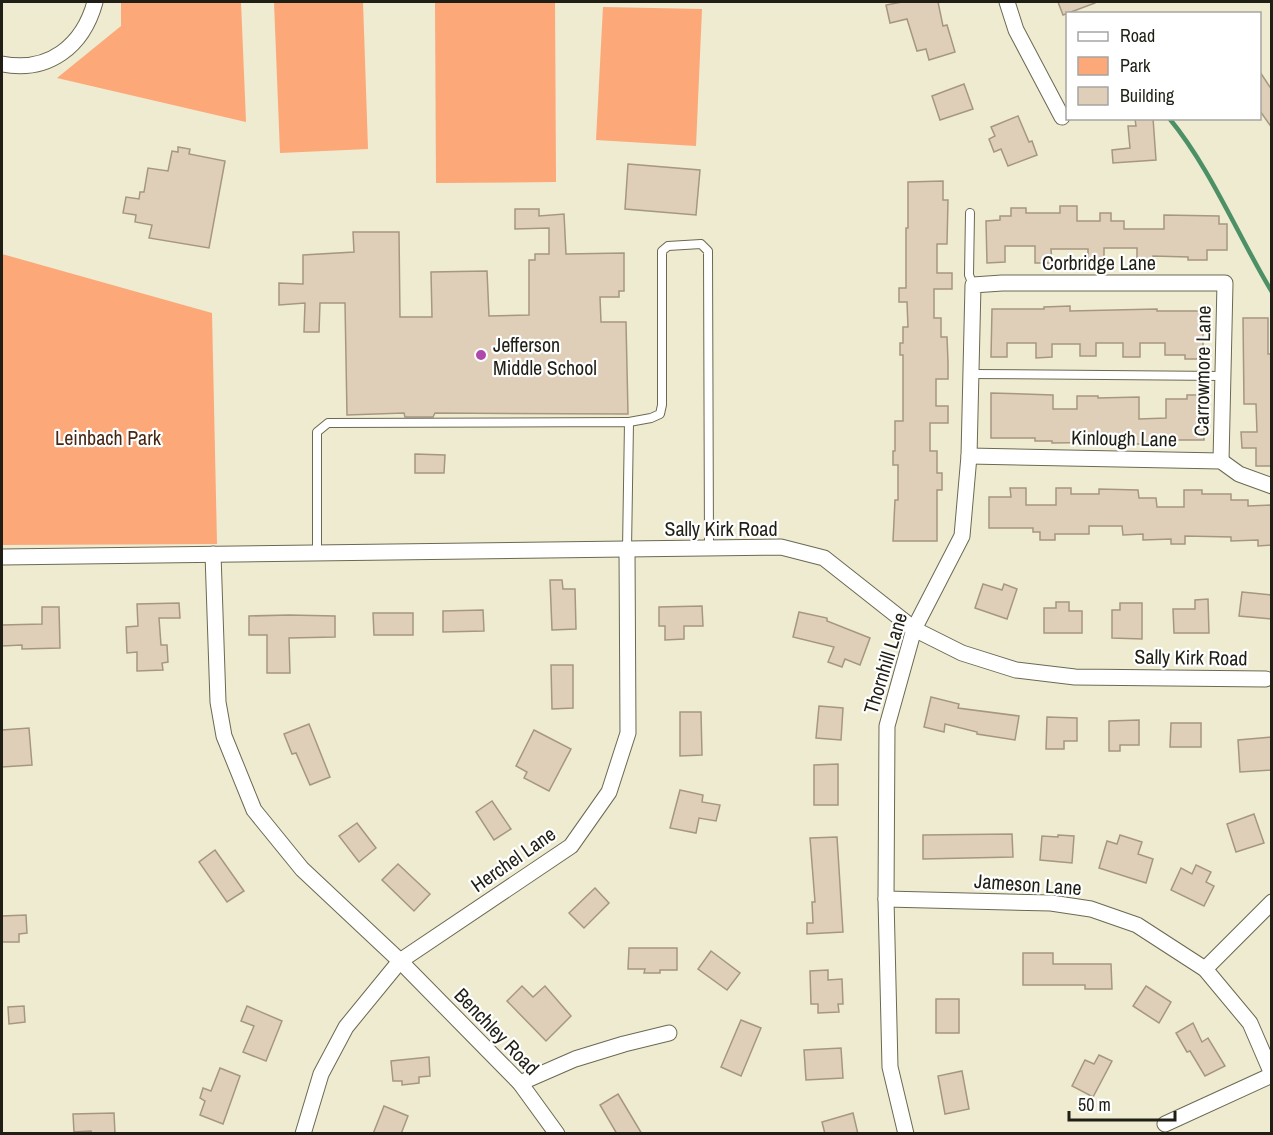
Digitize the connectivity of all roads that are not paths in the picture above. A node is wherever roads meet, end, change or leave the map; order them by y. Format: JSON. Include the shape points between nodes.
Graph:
{"nodes":[{"id":1,"x":95,"y":2,"type":"edge"},
{"id":2,"x":1007,"y":2,"type":"edge"},
{"id":3,"x":2,"y":64,"type":"edge"},
{"id":4,"x":1062,"y":117,"type":"dead end"},
{"id":5,"x":970,"y":213,"type":"dead end"},
{"id":6,"x":1225,"y":283,"type":"joint"},
{"id":7,"x":973,"y":285,"type":"junction"},
{"id":8,"x":970,"y":374,"type":"junction"},
{"id":9,"x":1223,"y":376,"type":"junction"},
{"id":10,"x":629,"y":422,"type":"junction"},
{"id":11,"x":969,"y":456,"type":"junction"},
{"id":12,"x":1221,"y":461,"type":"junction"},
{"id":13,"x":1272,"y":486,"type":"edge"},
{"id":14,"x":710,"y":548,"type":"junction"},
{"id":15,"x":627,"y":550,"type":"junction"},
{"id":16,"x":318,"y":553,"type":"junction"},
{"id":17,"x":213,"y":554,"type":"junction"},
{"id":18,"x":2,"y":556,"type":"edge"},
{"id":19,"x":914,"y":629,"type":"junction"},
{"id":20,"x":1266,"y":679,"type":"dead end"},
{"id":21,"x":886,"y":899,"type":"junction"},
{"id":22,"x":1272,"y":902,"type":"edge"},
{"id":23,"x":400,"y":961,"type":"junction"},
{"id":24,"x":1205,"y":969,"type":"junction"},
{"id":25,"x":669,"y":1033,"type":"dead end"},
{"id":26,"x":1272,"y":1075,"type":"edge"},
{"id":27,"x":520,"y":1083,"type":"junction"},
{"id":28,"x":1165,"y":1124,"type":"dead end"},
{"id":29,"x":303,"y":1134,"type":"edge"},
{"id":30,"x":557,"y":1134,"type":"edge"},
{"id":31,"x":906,"y":1134,"type":"edge"}],
"edges":[{"from":1,"to":3,"type":"street","via":[[85,30],[68,49],[39,63]]},
{"from":2,"to":4,"type":"street","via":[[1016,30]]},
{"from":5,"to":7,"type":"lane","via":[[969,275]]},
{"from":6,"to":7,"type":"street","name":"Corbridge Lane"},
{"from":6,"to":9,"type":"street","name":"Carrowmore Lane"},
{"from":7,"to":8,"type":"street","name":"Thornhill Lane"},
{"from":8,"to":9,"type":"lane"},
{"from":8,"to":11,"type":"street","name":"Thornhill Lane"},
{"from":9,"to":12,"type":"street","name":"Carrowmore Lane"},
{"from":10,"to":14,"type":"lane","via":[[660,414],[662,405],[662,251],[668,246],[701,244],[708,251]]},
{"from":10,"to":15,"type":"lane"},
{"from":10,"to":16,"type":"lane","via":[[328,423],[317,432]]},
{"from":11,"to":12,"type":"street","name":"Kinlough Lane"},
{"from":11,"to":19,"type":"street","name":"Thornhill Lane","via":[[962,536]]},
{"from":12,"to":13,"type":"street","via":[[1239,474]]},
{"from":14,"to":15,"type":"street","name":"Sally Kirk Road"},
{"from":14,"to":19,"type":"street","name":"Sally Kirk Road","via":[[781,547],[824,558]]},
{"from":15,"to":16,"type":"street","name":"Sally Kirk Road"},
{"from":15,"to":23,"type":"street","name":"Herchel Lane","via":[[628,733],[609,792],[571,846]]},
{"from":16,"to":17,"type":"street","name":"Sally Kirk Road"},
{"from":17,"to":18,"type":"street","name":"Sally Kirk Road"},
{"from":17,"to":23,"type":"street","name":"Benchley Road","via":[[218,702],[224,736],[254,810],[302,869]]},
{"from":19,"to":20,"type":"street","name":"Sally Kirk Road","via":[[962,653],[1016,670],[1075,676]]},
{"from":19,"to":21,"type":"street","name":"Thornhill Lane","via":[[886,726]]},
{"from":21,"to":24,"type":"street","name":"Jameson Lane","via":[[1051,903],[1092,909],[1137,925]]},
{"from":21,"to":31,"type":"street","name":"Thornhill Lane","via":[[890,1067]]},
{"from":22,"to":24,"type":"street"},
{"from":23,"to":27,"type":"street","name":"Benchley Road"},
{"from":23,"to":29,"type":"street","name":"Herchel Lane","via":[[346,1027],[321,1074]]},
{"from":24,"to":26,"type":"street","name":"Jameson Lane","via":[[1250,1023]]},
{"from":25,"to":27,"type":"street","via":[[576,1059]]},
{"from":26,"to":28,"type":"street"},
{"from":27,"to":30,"type":"street","name":"Benchley Road"}]}
